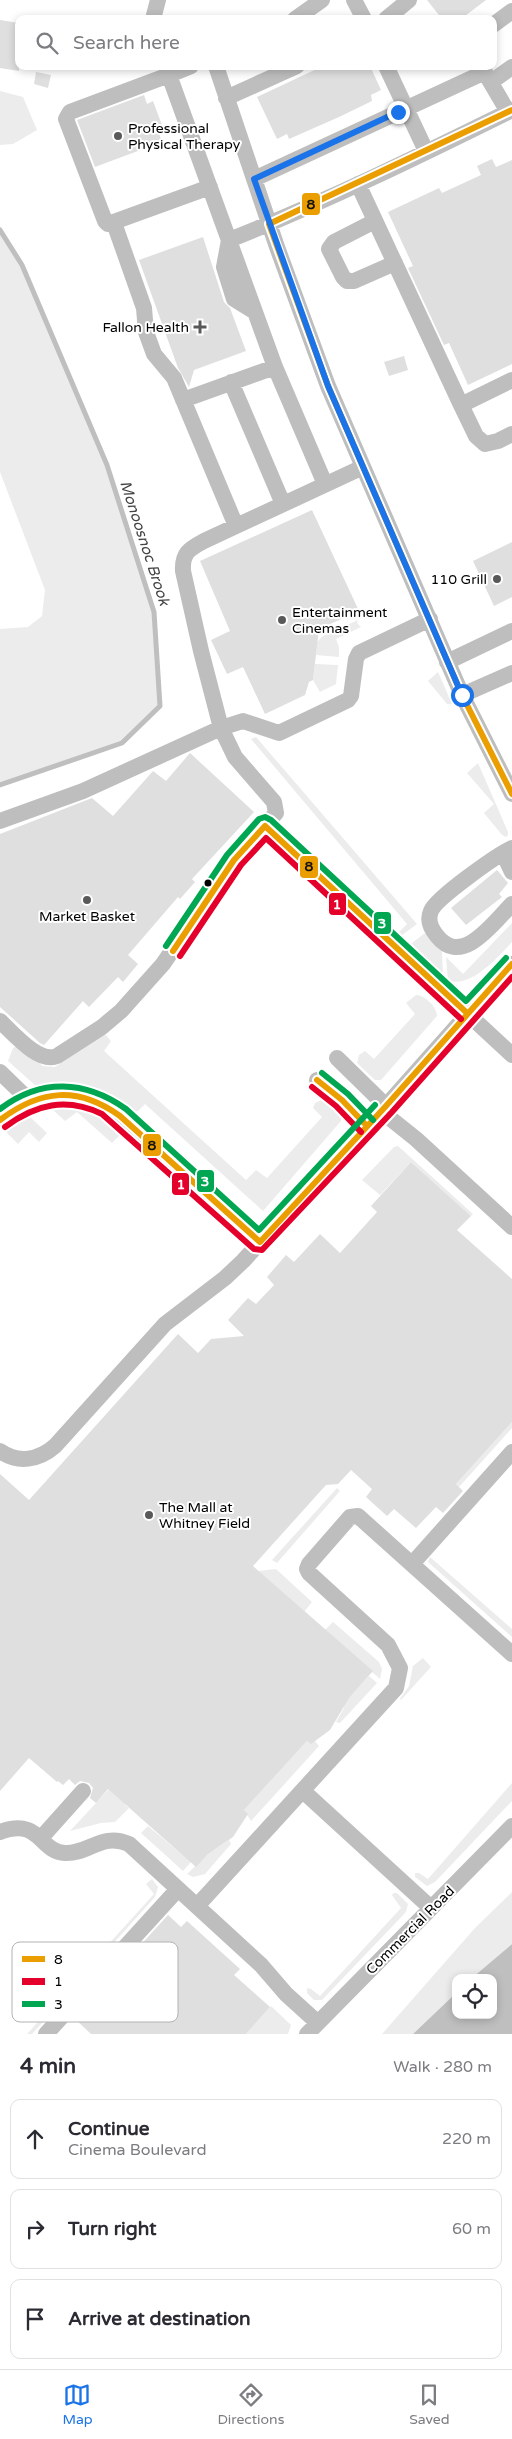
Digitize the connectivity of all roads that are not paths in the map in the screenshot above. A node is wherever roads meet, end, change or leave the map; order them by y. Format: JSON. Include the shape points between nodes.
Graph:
{"nodes":[{"id":1,"x":158,"y":0,"type":"edge"},
{"id":2,"x":322,"y":0,"type":"edge"},
{"id":3,"x":354,"y":0,"type":"edge"},
{"id":4,"x":405,"y":9,"type":"edge"},
{"id":5,"x":512,"y":11,"type":"edge"},
{"id":6,"x":154,"y":15,"type":"edge"},
{"id":7,"x":301,"y":15,"type":"edge"},
{"id":8,"x":362,"y":15,"type":"edge"},
{"id":9,"x":394,"y":15,"type":"edge"},
{"id":10,"x":497,"y":23,"type":"edge"},
{"id":11,"x":512,"y":67,"type":"edge"},
{"id":12,"x":181,"y":70,"type":"edge"},
{"id":13,"x":217,"y":70,"type":"edge"},
{"id":14,"x":288,"y":70,"type":"edge"},
{"id":15,"x":388,"y":70,"type":"edge"},
{"id":16,"x":486,"y":74,"type":"edge"},
{"id":17,"x":169,"y":75,"type":"junction"},
{"id":18,"x":226,"y":98,"type":"junction"},
{"id":19,"x":406,"y":108,"type":"junction"},
{"id":20,"x":510,"y":111,"type":"edge"},
{"id":21,"x":426,"y":152,"type":"junction"},
{"id":22,"x":254,"y":179,"type":"junction"},
{"id":23,"x":358,"y":184,"type":"junction"},
{"id":24,"x":210,"y":187,"type":"junction"},
{"id":25,"x":375,"y":221,"type":"junction"},
{"id":26,"x":114,"y":223,"type":"junction"},
{"id":27,"x":269,"y":224,"type":"junction"},
{"id":28,"x":229,"y":240,"type":"junction"},
{"id":29,"x":395,"y":263,"type":"junction"},
{"id":30,"x":275,"y":367,"type":"junction"},
{"id":31,"x":512,"y":380,"type":"edge"},
{"id":32,"x":231,"y":382,"type":"junction"},
{"id":33,"x":183,"y":400,"type":"junction"},
{"id":34,"x":461,"y":405,"type":"junction"},
{"id":35,"x":512,"y":434,"type":"edge"},
{"id":36,"x":363,"y":467,"type":"junction"},
{"id":37,"x":325,"y":484,"type":"junction"},
{"id":38,"x":284,"y":504,"type":"junction"},
{"id":39,"x":236,"y":526,"type":"junction"},
{"id":40,"x":430,"y":619,"type":"junction"},
{"id":41,"x":512,"y":631,"type":"edge"},
{"id":42,"x":447,"y":662,"type":"junction"},
{"id":43,"x":512,"y":673,"type":"edge"},
{"id":44,"x":462,"y":695,"type":"junction"},
{"id":45,"x":221,"y":728,"type":"junction"},
{"id":46,"x":508,"y":774,"type":"edge"},
{"id":47,"x":512,"y":794,"type":"edge"},
{"id":48,"x":0,"y":821,"type":"edge"},
{"id":49,"x":265,"y":826,"type":"junction"},
{"id":50,"x":507,"y":850,"type":"edge"},
{"id":51,"x":512,"y":872,"type":"edge"},
{"id":52,"x":512,"y":895,"type":"edge"},
{"id":53,"x":439,"y":901,"type":"junction"},
{"id":54,"x":512,"y":904,"type":"edge"},
{"id":55,"x":512,"y":964,"type":"edge"},
{"id":56,"x":466,"y":1013,"type":"junction"},
{"id":57,"x":0,"y":1021,"type":"edge"},
{"id":58,"x":512,"y":1055,"type":"edge"},
{"id":59,"x":337,"y":1058,"type":"dead end"},
{"id":60,"x":0,"y":1072,"type":"edge"},
{"id":61,"x":317,"y":1080,"type":"dead end"},
{"id":62,"x":30,"y":1101,"type":"junction"},
{"id":63,"x":384,"y":1108,"type":"junction"},
{"id":64,"x":0,"y":1120,"type":"edge"},
{"id":65,"x":367,"y":1126,"type":"junction"},
{"id":66,"x":512,"y":1227,"type":"edge"},
{"id":67,"x":260,"y":1242,"type":"junction"},
{"id":68,"x":0,"y":1451,"type":"edge"},
{"id":69,"x":512,"y":1452,"type":"edge"},
{"id":70,"x":412,"y":1564,"type":"junction"},
{"id":71,"x":512,"y":1654,"type":"edge"},
{"id":72,"x":83,"y":1791,"type":"dead end"},
{"id":73,"x":303,"y":1791,"type":"junction"},
{"id":74,"x":512,"y":1826,"type":"edge"},
{"id":75,"x":0,"y":1832,"type":"edge"},
{"id":76,"x":41,"y":1838,"type":"junction"},
{"id":77,"x":178,"y":1889,"type":"junction"},
{"id":78,"x":197,"y":1906,"type":"junction"},
{"id":79,"x":431,"y":1908,"type":"junction"},
{"id":80,"x":130,"y":1942,"type":"edge"},
{"id":81,"x":57,"y":2022,"type":"edge"},
{"id":82,"x":313,"y":2029,"type":"edge"},
{"id":83,"x":46,"y":2034,"type":"edge"}],
"edges":[{"from":1,"to":6,"type":"street"},
{"from":2,"to":7,"type":"street"},
{"from":3,"to":8,"type":"street"},
{"from":4,"to":9,"type":"street"},
{"from":5,"to":10,"type":"street"},
{"from":11,"to":16,"type":"street"},
{"from":12,"to":17,"type":"street"},
{"from":13,"to":18,"type":"street"},
{"from":14,"to":18,"type":"street"},
{"from":15,"to":19,"type":"street"},
{"from":16,"to":19,"type":"street"},
{"from":16,"to":20,"type":"street"},
{"from":17,"to":24,"type":"street"},
{"from":17,"to":26,"type":"street","via":[[66,116],[105,221]]},
{"from":18,"to":22,"type":"street"},
{"from":19,"to":21,"type":"street"},
{"from":19,"to":22,"type":"street"},
{"from":20,"to":21,"type":"street"},
{"from":21,"to":23,"type":"street"},
{"from":22,"to":27,"type":"street"},
{"from":23,"to":25,"type":"street"},
{"from":23,"to":27,"type":"street"},
{"from":24,"to":26,"type":"street"},
{"from":24,"to":28,"type":"street"},
{"from":25,"to":29,"type":"street"},
{"from":25,"to":29,"type":"street","via":[[334,242],[329,249],[348,282]]},
{"from":26,"to":33,"type":"street","via":[[144,308],[146,332],[154,354],[174,378]]},
{"from":27,"to":28,"type":"street"},
{"from":27,"to":36,"type":"street","via":[[328,386]]},
{"from":28,"to":30,"type":"street"},
{"from":29,"to":34,"type":"street"},
{"from":30,"to":32,"type":"street"},
{"from":30,"to":37,"type":"street"},
{"from":31,"to":34,"type":"street"},
{"from":32,"to":33,"type":"street"},
{"from":32,"to":38,"type":"street"},
{"from":33,"to":39,"type":"street"},
{"from":34,"to":35,"type":"street","via":[[476,436],[485,444]]},
{"from":36,"to":37,"type":"street"},
{"from":36,"to":40,"type":"street"},
{"from":37,"to":38,"type":"street"},
{"from":38,"to":39,"type":"street"},
{"from":39,"to":45,"type":"street","via":[[189,549],[182,560]]},
{"from":40,"to":42,"type":"street"},
{"from":40,"to":45,"type":"street","via":[[360,653],[348,700],[275,734],[243,722]]},
{"from":41,"to":42,"type":"street"},
{"from":42,"to":44,"type":"street"},
{"from":43,"to":44,"type":"street"},
{"from":44,"to":46,"type":"street"},
{"from":45,"to":48,"type":"street","via":[[84,791]]},
{"from":45,"to":49,"type":"street","via":[[235,757],[274,802],[276,813]]},
{"from":46,"to":47,"type":"street"},
{"from":49,"to":56,"type":"street"},
{"from":49,"to":57,"type":"street","via":[[234,860],[163,964],[121,1011],[102,1027],[49,1058],[38,1054]]},
{"from":50,"to":51,"type":"street"},
{"from":50,"to":53,"type":"street"},
{"from":52,"to":53,"type":"street","via":[[474,929],[460,936],[449,934],[439,922]]},
{"from":53,"to":54,"type":"street","via":[[429,918],[432,930],[442,943],[458,948],[477,939]]},
{"from":55,"to":56,"type":"street"},
{"from":56,"to":58,"type":"street"},
{"from":56,"to":63,"type":"street"},
{"from":59,"to":63,"type":"street"},
{"from":60,"to":62,"type":"street"},
{"from":61,"to":65,"type":"street"},
{"from":62,"to":64,"type":"street"},
{"from":62,"to":67,"type":"street","via":[[71,1094],[105,1105]]},
{"from":63,"to":65,"type":"street"},
{"from":63,"to":66,"type":"street"},
{"from":65,"to":67,"type":"street"},
{"from":67,"to":68,"type":"street","via":[[225,1278],[165,1324],[48,1452],[24,1460]]},
{"from":69,"to":70,"type":"street"},
{"from":70,"to":71,"type":"street"},
{"from":70,"to":73,"type":"street","via":[[354,1516],[309,1564],[309,1573],[388,1645],[396,1657],[400,1674],[396,1688]]},
{"from":72,"to":76,"type":"street"},
{"from":73,"to":78,"type":"street"},
{"from":73,"to":79,"type":"street"},
{"from":74,"to":79,"type":"street","name":"Commercial Road"},
{"from":75,"to":76,"type":"street","via":[[13,1828],[28,1829]]},
{"from":76,"to":77,"type":"street","via":[[57,1851],[66,1853],[110,1840],[123,1842]]},
{"from":77,"to":78,"type":"street"},
{"from":77,"to":80,"type":"street"},
{"from":78,"to":82,"type":"street","via":[[259,1963]]},
{"from":79,"to":82,"type":"street","name":"Commercial Road"},
{"from":81,"to":83,"type":"street"}]}
